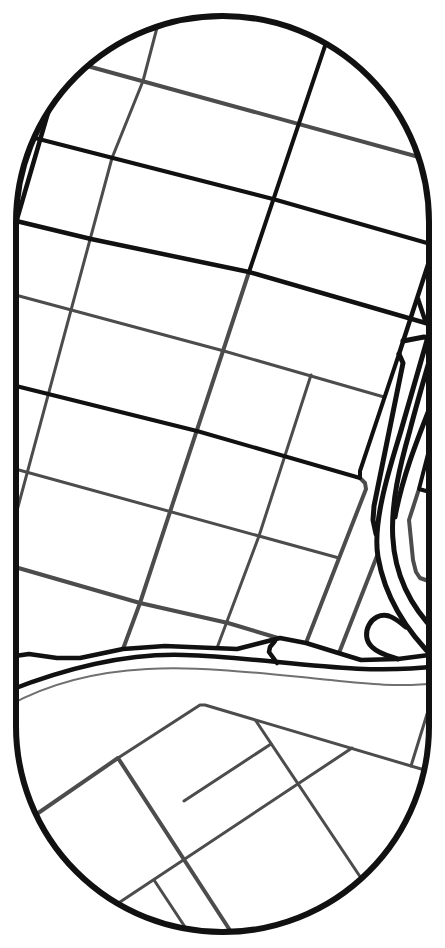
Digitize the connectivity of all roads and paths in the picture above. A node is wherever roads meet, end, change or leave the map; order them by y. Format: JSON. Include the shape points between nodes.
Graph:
{"nodes":[{"id":1,"x":157,"y":27,"type":"edge"},
{"id":2,"x":326,"y":44,"type":"edge"},
{"id":3,"x":88,"y":66,"type":"edge"},
{"id":4,"x":143,"y":81,"type":"junction"},
{"id":5,"x":48,"y":113,"type":"edge"},
{"id":6,"x":300,"y":124,"type":"junction"},
{"id":7,"x":35,"y":138,"type":"edge"},
{"id":8,"x":40,"y":139,"type":"junction"},
{"id":9,"x":418,"y":157,"type":"edge"},
{"id":10,"x":112,"y":158,"type":"junction"},
{"id":11,"x":273,"y":199,"type":"junction"},
{"id":12,"x":16,"y":221,"type":"joint"},
{"id":13,"x":91,"y":239,"type":"junction"},
{"id":14,"x":429,"y":241,"type":"edge"},
{"id":15,"x":429,"y":262,"type":"edge"},
{"id":16,"x":250,"y":272,"type":"junction"},
{"id":17,"x":16,"y":295,"type":"edge"},
{"id":18,"x":418,"y":297,"type":"junction"},
{"id":19,"x":71,"y":310,"type":"junction"},
{"id":20,"x":411,"y":318,"type":"junction"},
{"id":21,"x":426,"y":323,"type":"junction"},
{"id":22,"x":429,"y":324,"type":"edge"},
{"id":23,"x":429,"y":332,"type":"edge"},
{"id":24,"x":429,"y":338,"type":"edge"},
{"id":25,"x":403,"y":342,"type":"junction"},
{"id":26,"x":224,"y":350,"type":"junction"},
{"id":27,"x":399,"y":354,"type":"junction"},
{"id":28,"x":429,"y":362,"type":"edge"},
{"id":29,"x":311,"y":375,"type":"junction"},
{"id":30,"x":16,"y":386,"type":"edge"},
{"id":31,"x":48,"y":394,"type":"junction"},
{"id":32,"x":384,"y":397,"type":"junction"},
{"id":33,"x":429,"y":410,"type":"edge"},
{"id":34,"x":197,"y":431,"type":"junction"},
{"id":35,"x":429,"y":450,"type":"edge"},
{"id":36,"x":285,"y":456,"type":"junction"},
{"id":37,"x":16,"y":469,"type":"edge"},
{"id":38,"x":27,"y":472,"type":"junction"},
{"id":39,"x":360,"y":478,"type":"junction"},
{"id":40,"x":419,"y":489,"type":"junction"},
{"id":41,"x":429,"y":492,"type":"edge"},
{"id":42,"x":171,"y":513,"type":"junction"},
{"id":43,"x":16,"y":514,"type":"edge"},
{"id":44,"x":392,"y":535,"type":"junction"},
{"id":45,"x":259,"y":536,"type":"junction"},
{"id":46,"x":377,"y":540,"type":"junction"},
{"id":47,"x":378,"y":556,"type":"junction"},
{"id":48,"x":339,"y":558,"type":"junction"},
{"id":49,"x":16,"y":568,"type":"edge"},
{"id":50,"x":429,"y":581,"type":"edge"},
{"id":51,"x":140,"y":602,"type":"junction"},
{"id":52,"x":228,"y":623,"type":"junction"},
{"id":53,"x":429,"y":623,"type":"edge"},
{"id":54,"x":409,"y":630,"type":"junction"},
{"id":55,"x":278,"y":639,"type":"junction"},
{"id":56,"x":306,"y":643,"type":"junction"},
{"id":57,"x":217,"y":648,"type":"junction"},
{"id":58,"x":123,"y":649,"type":"junction"},
{"id":59,"x":429,"y":652,"type":"edge"},
{"id":60,"x":340,"y":653,"type":"junction"},
{"id":61,"x":429,"y":655,"type":"edge"},
{"id":62,"x":16,"y":656,"type":"edge"},
{"id":63,"x":398,"y":658,"type":"junction"},
{"id":64,"x":277,"y":663,"type":"junction"},
{"id":65,"x":429,"y":667,"type":"edge"},
{"id":66,"x":16,"y":688,"type":"edge"},
{"id":67,"x":429,"y":708,"type":"edge"},
{"id":68,"x":256,"y":720,"type":"junction"},
{"id":69,"x":271,"y":744,"type":"junction"},
{"id":70,"x":352,"y":748,"type":"junction"},
{"id":71,"x":118,"y":758,"type":"junction"},
{"id":72,"x":411,"y":766,"type":"junction"},
{"id":73,"x":424,"y":771,"type":"edge"},
{"id":74,"x":298,"y":783,"type":"junction"},
{"id":75,"x":184,"y":801,"type":"dead end"},
{"id":76,"x":37,"y":815,"type":"edge"},
{"id":77,"x":185,"y":860,"type":"junction"},
{"id":78,"x":361,"y":878,"type":"edge"},
{"id":79,"x":154,"y":880,"type":"junction"},
{"id":80,"x":118,"y":903,"type":"edge"},
{"id":81,"x":186,"y":929,"type":"edge"},
{"id":82,"x":231,"y":931,"type":"edge"}],
"edges":[{"from":1,"to":4,"type":"street"},
{"from":2,"to":6,"type":"main road"},
{"from":3,"to":4,"type":"street"},
{"from":4,"to":6,"type":"street"},
{"from":4,"to":10,"type":"street"},
{"from":5,"to":8,"type":"main road"},
{"from":6,"to":9,"type":"street"},
{"from":6,"to":11,"type":"main road"},
{"from":7,"to":8,"type":"main road"},
{"from":8,"to":10,"type":"main road"},
{"from":8,"to":12,"type":"main road"},
{"from":10,"to":11,"type":"main road"},
{"from":10,"to":13,"type":"street"},
{"from":11,"to":14,"type":"main road"},
{"from":11,"to":16,"type":"main road"},
{"from":12,"to":13,"type":"main road"},
{"from":13,"to":16,"type":"main road"},
{"from":13,"to":19,"type":"street"},
{"from":15,"to":18,"type":"main road"},
{"from":16,"to":20,"type":"main road"},
{"from":16,"to":26,"type":"street"},
{"from":17,"to":19,"type":"street"},
{"from":18,"to":20,"type":"main road"},
{"from":18,"to":21,"type":"main road"},
{"from":19,"to":26,"type":"street"},
{"from":19,"to":31,"type":"street"},
{"from":20,"to":21,"type":"main road"},
{"from":20,"to":25,"type":"main road"},
{"from":21,"to":22,"type":"main road"},
{"from":23,"to":46,"type":"highway","via":[[384,491]]},
{"from":24,"to":25,"type":"highway"},
{"from":25,"to":27,"type":"main road"},
{"from":26,"to":29,"type":"street"},
{"from":26,"to":34,"type":"street"},
{"from":27,"to":32,"type":"main road"},
{"from":27,"to":46,"type":"highway","via":[[403,363],[374,506]]},
{"from":28,"to":44,"type":"highway","via":[[399,469]]},
{"from":29,"to":32,"type":"street"},
{"from":29,"to":36,"type":"street"},
{"from":30,"to":31,"type":"main road"},
{"from":31,"to":34,"type":"main road"},
{"from":31,"to":38,"type":"street"},
{"from":32,"to":39,"type":"main road"},
{"from":33,"to":44,"type":"highway","via":[[398,499]]},
{"from":34,"to":36,"type":"main road"},
{"from":34,"to":42,"type":"street"},
{"from":35,"to":40,"type":"main road"},
{"from":36,"to":39,"type":"main road"},
{"from":36,"to":45,"type":"street"},
{"from":37,"to":38,"type":"street"},
{"from":38,"to":42,"type":"street"},
{"from":38,"to":43,"type":"street"},
{"from":39,"to":48,"type":"street","via":[[366,489]]},
{"from":40,"to":41,"type":"main road"},
{"from":40,"to":50,"type":"street","via":[[409,520],[413,560],[420,578]]},
{"from":42,"to":45,"type":"street"},
{"from":42,"to":51,"type":"street"},
{"from":44,"to":53,"type":"highway","via":[[404,586]]},
{"from":45,"to":48,"type":"street"},
{"from":45,"to":52,"type":"street"},
{"from":46,"to":47,"type":"highway"},
{"from":47,"to":54,"type":"highway","via":[[383,579]]},
{"from":47,"to":60,"type":"street"},
{"from":48,"to":56,"type":"street"},
{"from":49,"to":51,"type":"street"},
{"from":51,"to":52,"type":"street"},
{"from":51,"to":58,"type":"street"},
{"from":52,"to":55,"type":"street"},
{"from":52,"to":57,"type":"street"},
{"from":54,"to":59,"type":"highway"},
{"from":54,"to":63,"type":"highway","via":[[392,616],[384,615],[378,616],[368,627],[366,634],[372,648]]},
{"from":55,"to":56,"type":"main road"},
{"from":55,"to":57,"type":"main road","via":[[238,650]]},
{"from":55,"to":64,"type":"main road","via":[[269,652]]},
{"from":56,"to":60,"type":"main road"},
{"from":57,"to":58,"type":"main road","via":[[165,646]]},
{"from":58,"to":62,"type":"main road","via":[[80,658]]},
{"from":60,"to":63,"type":"main road","via":[[361,660]]},
{"from":61,"to":63,"type":"main road"},
{"from":64,"to":65,"type":"main road","via":[[385,670]]},
{"from":64,"to":66,"type":"main road","via":[[183,655],[129,658],[80,667]]},
{"from":67,"to":72,"type":"street"},
{"from":68,"to":69,"type":"street"},
{"from":68,"to":70,"type":"street"},
{"from":68,"to":71,"type":"street","via":[[200,705]]},
{"from":69,"to":74,"type":"street"},
{"from":69,"to":75,"type":"street"},
{"from":70,"to":72,"type":"street"},
{"from":70,"to":74,"type":"street"},
{"from":71,"to":76,"type":"street"},
{"from":71,"to":77,"type":"street"},
{"from":72,"to":73,"type":"street"},
{"from":74,"to":77,"type":"street"},
{"from":74,"to":78,"type":"street"},
{"from":77,"to":79,"type":"street"},
{"from":77,"to":82,"type":"street"},
{"from":79,"to":80,"type":"street"},
{"from":79,"to":81,"type":"street"}]}
